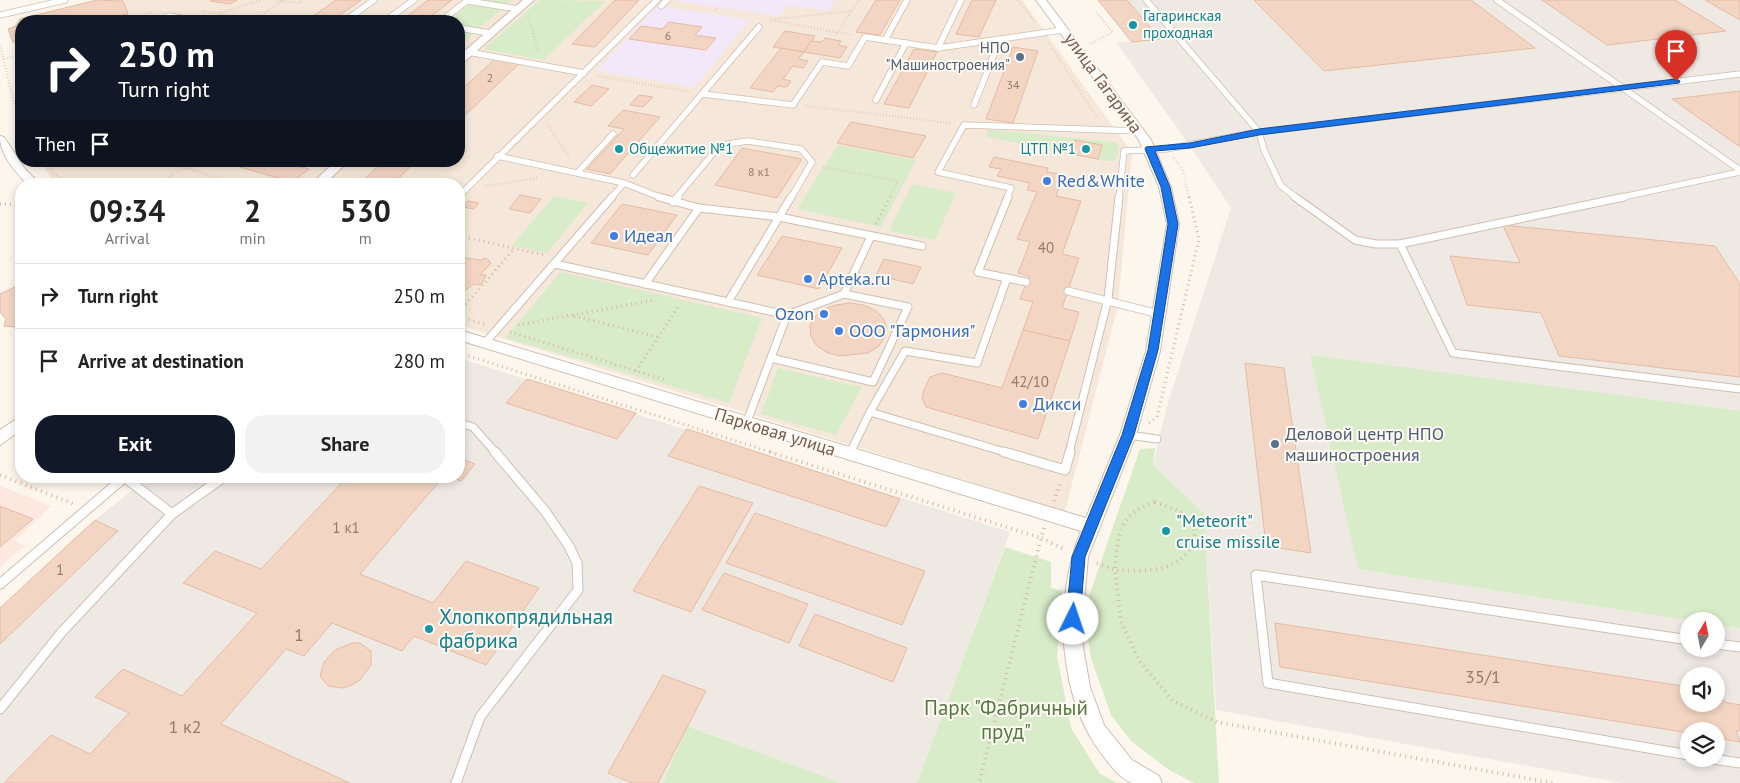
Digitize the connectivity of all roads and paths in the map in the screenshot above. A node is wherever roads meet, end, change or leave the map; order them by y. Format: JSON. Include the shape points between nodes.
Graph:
{"nodes":[{"id":1,"x":65,"y":0,"type":"edge"},
{"id":2,"x":261,"y":0,"type":"edge"},
{"id":3,"x":277,"y":0,"type":"edge"},
{"id":4,"x":303,"y":0,"type":"edge"},
{"id":5,"x":374,"y":0,"type":"edge"},
{"id":6,"x":414,"y":0,"type":"edge"},
{"id":7,"x":467,"y":0,"type":"edge"},
{"id":8,"x":657,"y":0,"type":"edge"},
{"id":9,"x":667,"y":0,"type":"edge"},
{"id":10,"x":859,"y":0,"type":"edge"},
{"id":11,"x":907,"y":0,"type":"edge"},
{"id":12,"x":961,"y":0,"type":"edge"},
{"id":13,"x":1018,"y":0,"type":"edge"},
{"id":14,"x":1042,"y":0,"type":"edge"},
{"id":15,"x":1146,"y":0,"type":"edge"},
{"id":16,"x":1497,"y":0,"type":"edge"},
{"id":17,"x":282,"y":1,"type":"edge"},
{"id":18,"x":524,"y":6,"type":"edge"},
{"id":19,"x":661,"y":6,"type":"dead end"},
{"id":20,"x":717,"y":7,"type":"dead end"},
{"id":21,"x":200,"y":11,"type":"dead end"},
{"id":22,"x":851,"y":11,"type":"junction"},
{"id":23,"x":714,"y":12,"type":"dead end"},
{"id":24,"x":1096,"y":12,"type":"dead end"},
{"id":25,"x":217,"y":14,"type":"junction"},
{"id":26,"x":0,"y":15,"type":"edge"},
{"id":27,"x":223,"y":15,"type":"edge"},
{"id":28,"x":261,"y":15,"type":"edge"},
{"id":29,"x":354,"y":15,"type":"edge"},
{"id":30,"x":393,"y":15,"type":"edge"},
{"id":31,"x":448,"y":15,"type":"edge"},
{"id":32,"x":759,"y":27,"type":"dead end"},
{"id":33,"x":465,"y":29,"type":"edge"},
{"id":34,"x":1064,"y":30,"type":"junction"},
{"id":35,"x":490,"y":33,"type":"junction"},
{"id":36,"x":836,"y":33,"type":"junction"},
{"id":37,"x":1042,"y":33,"type":"junction"},
{"id":38,"x":865,"y":38,"type":"junction"},
{"id":39,"x":1000,"y":39,"type":"junction"},
{"id":40,"x":885,"y":40,"type":"junction"},
{"id":41,"x":906,"y":43,"type":"junction"},
{"id":42,"x":0,"y":45,"type":"edge"},
{"id":43,"x":938,"y":48,"type":"junction"},
{"id":44,"x":1083,"y":48,"type":"dead end"},
{"id":45,"x":468,"y":52,"type":"junction"},
{"id":46,"x":465,"y":55,"type":"edge"},
{"id":47,"x":15,"y":56,"type":"edge"},
{"id":48,"x":4,"y":59,"type":"junction"},
{"id":49,"x":543,"y":66,"type":"junction"},
{"id":50,"x":584,"y":73,"type":"junction"},
{"id":51,"x":1740,"y":74,"type":"edge"},
{"id":52,"x":1619,"y":88,"type":"junction"},
{"id":53,"x":703,"y":94,"type":"junction"},
{"id":54,"x":876,"y":100,"type":"dead end"},
{"id":55,"x":15,"y":105,"type":"edge"},
{"id":56,"x":793,"y":105,"type":"junction"},
{"id":57,"x":974,"y":105,"type":"dead end"},
{"id":58,"x":544,"y":118,"type":"dead end"},
{"id":59,"x":964,"y":125,"type":"junction"},
{"id":60,"x":1104,"y":130,"type":"junction"},
{"id":61,"x":1138,"y":131,"type":"junction"},
{"id":62,"x":1259,"y":132,"type":"junction"},
{"id":63,"x":612,"y":134,"type":"dead end"},
{"id":64,"x":1,"y":144,"type":"edge"},
{"id":65,"x":1149,"y":149,"type":"junction"},
{"id":66,"x":1166,"y":149,"type":"junction"},
{"id":67,"x":497,"y":156,"type":"junction"},
{"id":68,"x":15,"y":164,"type":"edge"},
{"id":69,"x":810,"y":165,"type":"junction"},
{"id":70,"x":17,"y":167,"type":"edge"},
{"id":71,"x":49,"y":167,"type":"edge"},
{"id":72,"x":180,"y":167,"type":"edge"},
{"id":73,"x":336,"y":167,"type":"edge"},
{"id":74,"x":183,"y":168,"type":"junction"},
{"id":75,"x":1740,"y":171,"type":"edge"},
{"id":76,"x":578,"y":172,"type":"junction"},
{"id":77,"x":633,"y":175,"type":"dead end"},
{"id":78,"x":543,"y":177,"type":"dead end"},
{"id":79,"x":28,"y":178,"type":"edge"},
{"id":80,"x":60,"y":178,"type":"edge"},
{"id":81,"x":167,"y":178,"type":"edge"},
{"id":82,"x":219,"y":178,"type":"edge"},
{"id":83,"x":324,"y":178,"type":"edge"},
{"id":84,"x":624,"y":183,"type":"junction"},
{"id":85,"x":465,"y":190,"type":"joint"},
{"id":86,"x":673,"y":202,"type":"junction"},
{"id":87,"x":0,"y":204,"type":"edge"},
{"id":88,"x":15,"y":205,"type":"edge"},
{"id":89,"x":699,"y":208,"type":"junction"},
{"id":90,"x":779,"y":217,"type":"junction"},
{"id":91,"x":871,"y":236,"type":"junction"},
{"id":92,"x":465,"y":237,"type":"edge"},
{"id":93,"x":1400,"y":244,"type":"junction"},
{"id":94,"x":922,"y":246,"type":"dead end"},
{"id":95,"x":515,"y":248,"type":"junction"},
{"id":96,"x":557,"y":261,"type":"junction"},
{"id":97,"x":1007,"y":278,"type":"junction"},
{"id":98,"x":1026,"y":282,"type":"dead end"},
{"id":99,"x":645,"y":284,"type":"junction"},
{"id":100,"x":1068,"y":291,"type":"dead end"},
{"id":101,"x":687,"y":293,"type":"junction"},
{"id":102,"x":844,"y":294,"type":"junction"},
{"id":103,"x":1108,"y":299,"type":"junction"},
{"id":104,"x":656,"y":300,"type":"dead end"},
{"id":105,"x":728,"y":302,"type":"junction"},
{"id":106,"x":465,"y":305,"type":"edge"},
{"id":107,"x":1158,"y":314,"type":"junction"},
{"id":108,"x":571,"y":315,"type":"junction"},
{"id":109,"x":787,"y":315,"type":"junction"},
{"id":110,"x":465,"y":319,"type":"edge"},
{"id":111,"x":498,"y":328,"type":"junction"},
{"id":112,"x":658,"y":337,"type":"junction"},
{"id":113,"x":465,"y":338,"type":"edge"},
{"id":114,"x":485,"y":343,"type":"junction"},
{"id":115,"x":892,"y":343,"type":"junction"},
{"id":116,"x":905,"y":351,"type":"junction"},
{"id":117,"x":465,"y":355,"type":"edge"},
{"id":118,"x":771,"y":358,"type":"junction"},
{"id":119,"x":636,"y":371,"type":"junction"},
{"id":120,"x":672,"y":382,"type":"dead end"},
{"id":121,"x":1740,"y":389,"type":"edge"},
{"id":122,"x":870,"y":412,"type":"junction"},
{"id":123,"x":746,"y":424,"type":"junction"},
{"id":124,"x":465,"y":425,"type":"edge"},
{"id":125,"x":15,"y":427,"type":"edge"},
{"id":126,"x":1133,"y":436,"type":"junction"},
{"id":127,"x":0,"y":439,"type":"edge"},
{"id":128,"x":1157,"y":439,"type":"dead end"},
{"id":129,"x":849,"y":454,"type":"junction"},
{"id":130,"x":0,"y":475,"type":"edge"},
{"id":131,"x":15,"y":481,"type":"edge"},
{"id":132,"x":20,"y":483,"type":"edge"},
{"id":133,"x":118,"y":483,"type":"edge"},
{"id":134,"x":133,"y":483,"type":"edge"},
{"id":135,"x":215,"y":483,"type":"edge"},
{"id":136,"x":87,"y":509,"type":"junction"},
{"id":137,"x":172,"y":514,"type":"junction"},
{"id":138,"x":1091,"y":526,"type":"junction"},
{"id":139,"x":1093,"y":562,"type":"dead end"},
{"id":140,"x":1115,"y":570,"type":"junction"},
{"id":141,"x":0,"y":584,"type":"edge"},
{"id":142,"x":1680,"y":639,"type":"edge"},
{"id":143,"x":1725,"y":645,"type":"edge"},
{"id":144,"x":1740,"y":647,"type":"edge"},
{"id":145,"x":0,"y":709,"type":"edge"},
{"id":146,"x":1680,"y":753,"type":"edge"},
{"id":147,"x":1725,"y":761,"type":"edge"},
{"id":148,"x":1740,"y":764,"type":"edge"},
{"id":149,"x":456,"y":783,"type":"edge"},
{"id":150,"x":979,"y":783,"type":"edge"},
{"id":151,"x":1152,"y":783,"type":"edge"},
{"id":152,"x":1553,"y":783,"type":"edge"}],
"edges":[{"from":1,"to":26,"type":"lane"},
{"from":2,"to":25,"type":"path"},
{"from":3,"to":17,"type":"path"},
{"from":4,"to":17,"type":"path","via":[[298,3]]},
{"from":5,"to":29,"type":"lane"},
{"from":6,"to":30,"type":"lane"},
{"from":7,"to":18,"type":"lane"},
{"from":7,"to":31,"type":"lane"},
{"from":8,"to":50,"type":"lane"},
{"from":9,"to":19,"type":"lane"},
{"from":10,"to":22,"type":"path"},
{"from":11,"to":40,"type":"lane"},
{"from":12,"to":43,"type":"lane"},
{"from":13,"to":37,"type":"path"},
{"from":14,"to":34,"type":"street","name":"улица Гагарина"},
{"from":15,"to":62,"type":"lane"},
{"from":16,"to":52,"type":"lane"},
{"from":17,"to":28,"type":"path"},
{"from":18,"to":35,"type":"street"},
{"from":18,"to":49,"type":"path"},
{"from":20,"to":23,"type":"path"},
{"from":21,"to":25,"type":"path"},
{"from":22,"to":36,"type":"path"},
{"from":22,"to":36,"type":"path","via":[[770,20]]},
{"from":24,"to":44,"type":"path","via":[[1113,32]]},
{"from":25,"to":27,"type":"path"},
{"from":32,"to":53,"type":"lane"},
{"from":33,"to":35,"type":"lane"},
{"from":34,"to":37,"type":"lane"},
{"from":34,"to":61,"type":"street","name":"улица Гагарина"},
{"from":35,"to":45,"type":"street"},
{"from":36,"to":38,"type":"path"},
{"from":37,"to":39,"type":"lane"},
{"from":37,"to":60,"type":"path"},
{"from":38,"to":40,"type":"lane"},
{"from":38,"to":56,"type":"lane","via":[[848,66],[822,62]]},
{"from":39,"to":43,"type":"lane"},
{"from":39,"to":57,"type":"lane"},
{"from":40,"to":41,"type":"lane"},
{"from":41,"to":43,"type":"lane"},
{"from":41,"to":54,"type":"lane"},
{"from":42,"to":48,"type":"path"},
{"from":45,"to":46,"type":"street"},
{"from":45,"to":49,"type":"lane"},
{"from":47,"to":48,"type":"path"},
{"from":48,"to":55,"type":"path"},
{"from":49,"to":50,"type":"lane"},
{"from":50,"to":53,"type":"path"},
{"from":50,"to":67,"type":"lane"},
{"from":51,"to":52,"type":"lane"},
{"from":52,"to":62,"type":"lane"},
{"from":52,"to":75,"type":"lane"},
{"from":53,"to":56,"type":"lane"},
{"from":53,"to":77,"type":"lane"},
{"from":56,"to":59,"type":"path"},
{"from":58,"to":76,"type":"path"},
{"from":59,"to":60,"type":"lane"},
{"from":59,"to":97,"type":"lane","via":[[938,172],[1012,188],[978,272]]},
{"from":60,"to":61,"type":"lane"},
{"from":61,"to":65,"type":"street","name":"улица Гагарина"},
{"from":62,"to":66,"type":"lane"},
{"from":62,"to":93,"type":"lane","via":[[1281,186],[1354,240]]},
{"from":63,"to":76,"type":"lane"},
{"from":64,"to":68,"type":"street"},
{"from":65,"to":66,"type":"lane"},
{"from":65,"to":103,"type":"lane","via":[[1124,150]]},
{"from":65,"to":107,"type":"street","name":"улица Гагарина","via":[[1165,187],[1173,224]]},
{"from":66,"to":126,"type":"path","via":[[1182,170],[1199,240],[1157,417]]},
{"from":67,"to":76,"type":"lane"},
{"from":67,"to":85,"type":"lane"},
{"from":69,"to":86,"type":"lane","via":[[812,162],[801,149],[748,141],[720,145]]},
{"from":69,"to":90,"type":"lane"},
{"from":69,"to":91,"type":"path","via":[[898,181]]},
{"from":70,"to":79,"type":"street"},
{"from":71,"to":80,"type":"path"},
{"from":72,"to":74,"type":"path"},
{"from":73,"to":83,"type":"street"},
{"from":74,"to":81,"type":"path"},
{"from":74,"to":82,"type":"path"},
{"from":75,"to":93,"type":"lane"},
{"from":76,"to":84,"type":"lane"},
{"from":78,"to":85,"type":"path"},
{"from":84,"to":86,"type":"lane"},
{"from":84,"to":96,"type":"lane"},
{"from":86,"to":89,"type":"lane"},
{"from":87,"to":88,"type":"path"},
{"from":89,"to":90,"type":"lane"},
{"from":89,"to":99,"type":"lane"},
{"from":90,"to":91,"type":"lane"},
{"from":90,"to":105,"type":"lane"},
{"from":91,"to":94,"type":"lane"},
{"from":91,"to":102,"type":"lane"},
{"from":92,"to":95,"type":"path"},
{"from":93,"to":121,"type":"lane","via":[[1453,353]]},
{"from":95,"to":96,"type":"path"},
{"from":95,"to":106,"type":"path"},
{"from":96,"to":99,"type":"lane"},
{"from":96,"to":111,"type":"lane"},
{"from":97,"to":98,"type":"lane"},
{"from":97,"to":116,"type":"lane","via":[[976,363]]},
{"from":99,"to":101,"type":"lane"},
{"from":100,"to":103,"type":"lane"},
{"from":101,"to":105,"type":"lane"},
{"from":101,"to":112,"type":"path"},
{"from":102,"to":109,"type":"lane"},
{"from":102,"to":115,"type":"lane","via":[[908,307]]},
{"from":103,"to":107,"type":"lane"},
{"from":103,"to":122,"type":"lane","via":[[1065,470]]},
{"from":104,"to":108,"type":"path"},
{"from":105,"to":109,"type":"lane"},
{"from":107,"to":126,"type":"street","name":"улица Гагарина"},
{"from":108,"to":111,"type":"path"},
{"from":108,"to":112,"type":"path"},
{"from":109,"to":118,"type":"lane"},
{"from":110,"to":111,"type":"path"},
{"from":111,"to":114,"type":"lane"},
{"from":111,"to":119,"type":"path"},
{"from":112,"to":119,"type":"path"},
{"from":113,"to":114,"type":"street","name":"Парковая улица"},
{"from":114,"to":123,"type":"street","name":"Парковая улица"},
{"from":115,"to":116,"type":"lane"},
{"from":115,"to":118,"type":"lane","via":[[873,382]]},
{"from":116,"to":122,"type":"lane"},
{"from":117,"to":150,"type":"path","via":[[1041,538]]},
{"from":118,"to":123,"type":"lane"},
{"from":119,"to":120,"type":"path"},
{"from":122,"to":129,"type":"lane"},
{"from":123,"to":129,"type":"street","name":"Парковая улица"},
{"from":124,"to":149,"type":"lane","via":[[473,427],[562,535],[577,564],[578,590],[480,717]]},
{"from":125,"to":127,"type":"street"},
{"from":126,"to":128,"type":"lane"},
{"from":126,"to":138,"type":"street","name":"улица Гагарина"},
{"from":129,"to":138,"type":"street","name":"Парковая улица"},
{"from":130,"to":131,"type":"path"},
{"from":132,"to":136,"type":"path"},
{"from":133,"to":136,"type":"lane"},
{"from":134,"to":137,"type":"lane"},
{"from":135,"to":137,"type":"lane"},
{"from":136,"to":141,"type":"lane"},
{"from":137,"to":145,"type":"lane","via":[[61,633]]},
{"from":138,"to":151,"type":"street","name":"улица Гагарина","via":[[1076,570],[1072,636],[1080,687],[1096,731],[1125,767]]},
{"from":139,"to":140,"type":"path"},
{"from":140,"to":140,"type":"path","via":[[1163,569],[1180,561],[1192,548],[1195,534],[1190,519],[1173,507],[1154,502],[1139,506],[1127,518],[1119,538]]},
{"from":140,"to":152,"type":"path","via":[[1122,620],[1138,659],[1173,701],[1218,722]]},
{"from":142,"to":146,"type":"lane","via":[[1256,575],[1268,683]]},
{"from":143,"to":144,"type":"lane"},
{"from":147,"to":148,"type":"lane"}]}
